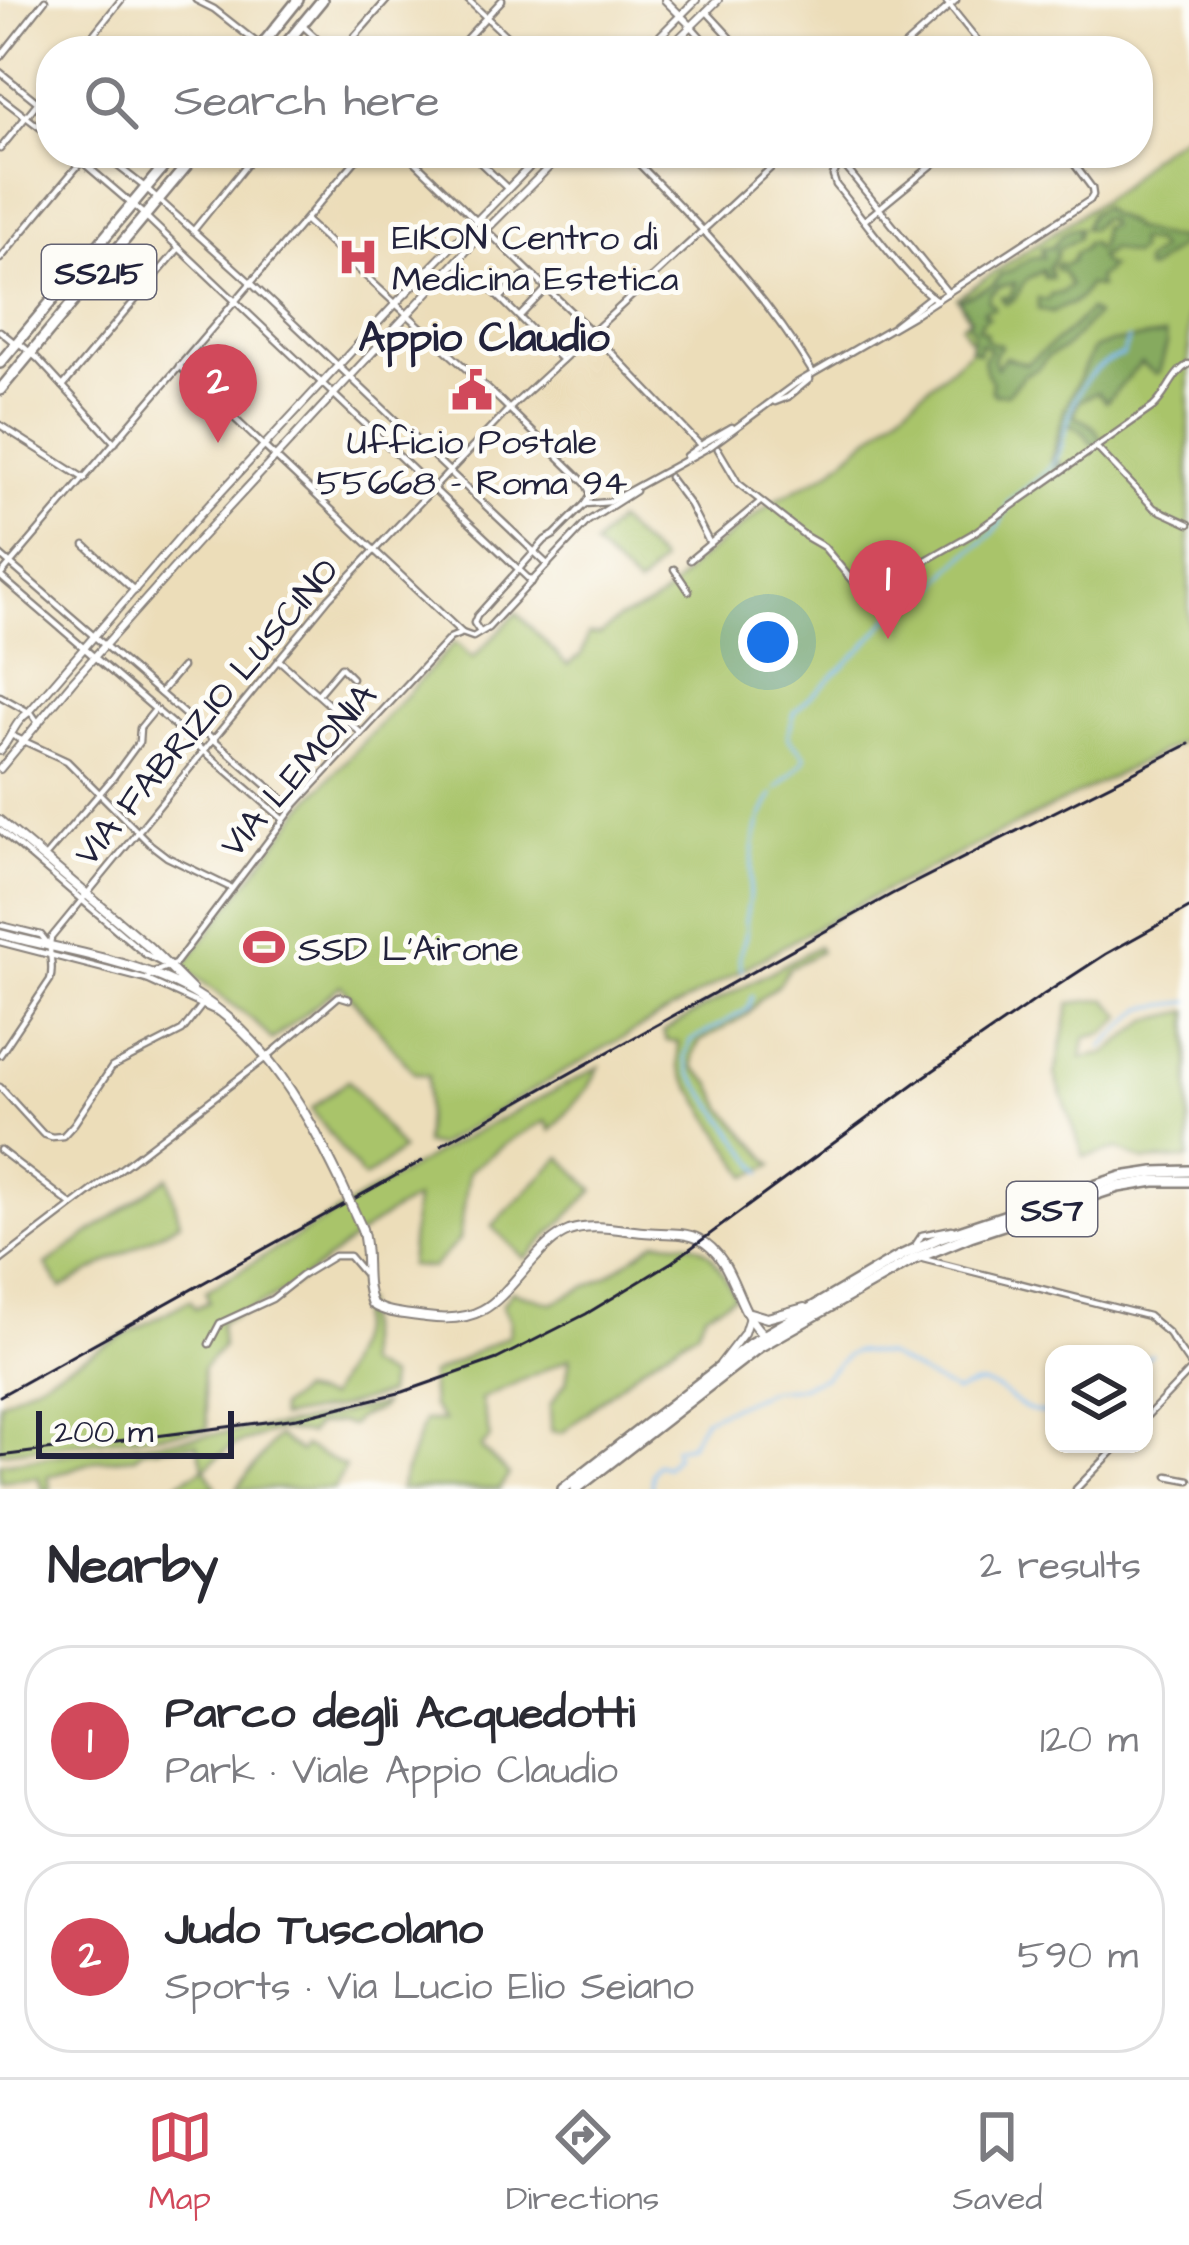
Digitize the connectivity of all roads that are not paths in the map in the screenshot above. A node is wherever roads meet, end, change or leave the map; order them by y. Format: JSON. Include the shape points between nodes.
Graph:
{"nodes":[{"id":1,"x":45,"y":0,"type":"edge"},
{"id":2,"x":121,"y":0,"type":"edge"},
{"id":3,"x":196,"y":0,"type":"edge"},
{"id":4,"x":322,"y":0,"type":"edge"},
{"id":5,"x":387,"y":0,"type":"edge"},
{"id":6,"x":468,"y":0,"type":"edge"},
{"id":7,"x":502,"y":0,"type":"edge"},
{"id":8,"x":665,"y":0,"type":"edge"},
{"id":9,"x":696,"y":0,"type":"edge"},
{"id":10,"x":718,"y":0,"type":"edge"},
{"id":11,"x":294,"y":2,"type":"edge"},
{"id":12,"x":950,"y":2,"type":"edge"},
{"id":13,"x":706,"y":11,"type":"junction"},
{"id":14,"x":680,"y":16,"type":"junction"},
{"id":15,"x":486,"y":17,"type":"junction"},
{"id":16,"x":302,"y":25,"type":"junction"},
{"id":17,"x":691,"y":26,"type":"junction"},
{"id":18,"x":92,"y":36,"type":"edge"},
{"id":19,"x":246,"y":36,"type":"edge"},
{"id":20,"x":268,"y":36,"type":"edge"},
{"id":21,"x":292,"y":36,"type":"edge"},
{"id":22,"x":313,"y":36,"type":"edge"},
{"id":23,"x":355,"y":36,"type":"edge"},
{"id":24,"x":471,"y":36,"type":"edge"},
{"id":25,"x":506,"y":36,"type":"edge"},
{"id":26,"x":660,"y":36,"type":"edge"},
{"id":27,"x":681,"y":36,"type":"edge"},
{"id":28,"x":700,"y":36,"type":"edge"},
{"id":29,"x":729,"y":36,"type":"edge"},
{"id":30,"x":915,"y":36,"type":"edge"},
{"id":31,"x":975,"y":36,"type":"edge"},
{"id":32,"x":0,"y":57,"type":"edge"},
{"id":33,"x":0,"y":72,"type":"edge"},
{"id":34,"x":0,"y":97,"type":"edge"},
{"id":35,"x":36,"y":100,"type":"edge"},
{"id":36,"x":36,"y":104,"type":"edge"},
{"id":37,"x":26,"y":117,"type":"junction"},
{"id":38,"x":36,"y":125,"type":"edge"},
{"id":39,"x":0,"y":149,"type":"edge"},
{"id":40,"x":76,"y":168,"type":"edge"},
{"id":41,"x":90,"y":168,"type":"edge"},
{"id":42,"x":120,"y":168,"type":"edge"},
{"id":43,"x":164,"y":168,"type":"edge"},
{"id":44,"x":185,"y":168,"type":"edge"},
{"id":45,"x":244,"y":168,"type":"edge"},
{"id":46,"x":349,"y":168,"type":"edge"},
{"id":47,"x":422,"y":168,"type":"edge"},
{"id":48,"x":486,"y":168,"type":"edge"},
{"id":49,"x":528,"y":168,"type":"edge"},
{"id":50,"x":547,"y":168,"type":"edge"},
{"id":51,"x":643,"y":168,"type":"edge"},
{"id":52,"x":772,"y":168,"type":"edge"},
{"id":53,"x":837,"y":168,"type":"edge"},
{"id":54,"x":846,"y":168,"type":"edge"},
{"id":55,"x":928,"y":168,"type":"edge"},
{"id":56,"x":1078,"y":168,"type":"edge"},
{"id":57,"x":146,"y":188,"type":"junction"},
{"id":58,"x":507,"y":188,"type":"junction"},
{"id":59,"x":160,"y":200,"type":"junction"},
{"id":60,"x":133,"y":204,"type":"junction"},
{"id":61,"x":880,"y":207,"type":"junction"},
{"id":62,"x":146,"y":216,"type":"junction"},
{"id":63,"x":305,"y":220,"type":"junction"},
{"id":64,"x":476,"y":220,"type":"junction"},
{"id":65,"x":865,"y":220,"type":"junction"},
{"id":66,"x":486,"y":229,"type":"junction"},
{"id":67,"x":705,"y":230,"type":"junction"},
{"id":68,"x":193,"y":231,"type":"junction"},
{"id":69,"x":108,"y":234,"type":"junction"},
{"id":70,"x":120,"y":246,"type":"junction"},
{"id":71,"x":179,"y":248,"type":"junction"},
{"id":72,"x":0,"y":259,"type":"edge"},
{"id":73,"x":523,"y":276,"type":"dead end"},
{"id":74,"x":937,"y":277,"type":"junction"},
{"id":75,"x":484,"y":282,"type":"dead end"},
{"id":76,"x":251,"y":284,"type":"junction"},
{"id":77,"x":547,"y":288,"type":"junction"},
{"id":78,"x":923,"y":289,"type":"junction"},
{"id":79,"x":948,"y":293,"type":"junction"},
{"id":80,"x":500,"y":298,"type":"junction"},
{"id":81,"x":934,"y":298,"type":"junction"},
{"id":82,"x":235,"y":301,"type":"junction"},
{"id":83,"x":396,"y":304,"type":"junction"},
{"id":84,"x":407,"y":315,"type":"junction"},
{"id":85,"x":520,"y":316,"type":"junction"},
{"id":86,"x":0,"y":331,"type":"edge"},
{"id":87,"x":592,"y":332,"type":"junction"},
{"id":88,"x":17,"y":343,"type":"junction"},
{"id":89,"x":31,"y":353,"type":"junction"},
{"id":90,"x":562,"y":360,"type":"junction"},
{"id":91,"x":0,"y":363,"type":"edge"},
{"id":92,"x":1189,"y":364,"type":"edge"},
{"id":93,"x":179,"y":366,"type":"junction"},
{"id":94,"x":339,"y":366,"type":"junction"},
{"id":95,"x":814,"y":375,"type":"junction"},
{"id":96,"x":350,"y":376,"type":"junction"},
{"id":97,"x":323,"y":383,"type":"junction"},
{"id":98,"x":63,"y":386,"type":"junction"},
{"id":99,"x":0,"y":390,"type":"edge"},
{"id":100,"x":334,"y":394,"type":"junction"},
{"id":101,"x":509,"y":410,"type":"junction"},
{"id":102,"x":0,"y":425,"type":"edge"},
{"id":103,"x":115,"y":443,"type":"junction"},
{"id":104,"x":700,"y":445,"type":"junction"},
{"id":105,"x":713,"y":445,"type":"junction"},
{"id":106,"x":264,"y":446,"type":"junction"},
{"id":107,"x":1096,"y":447,"type":"junction"},
{"id":108,"x":276,"y":457,"type":"junction"},
{"id":109,"x":684,"y":459,"type":"junction"},
{"id":110,"x":449,"y":473,"type":"junction"},
{"id":111,"x":669,"y":477,"type":"dead end"},
{"id":112,"x":85,"y":478,"type":"junction"},
{"id":113,"x":639,"y":487,"type":"junction"},
{"id":114,"x":435,"y":488,"type":"junction"},
{"id":115,"x":761,"y":501,"type":"junction"},
{"id":116,"x":585,"y":504,"type":"junction"},
{"id":117,"x":592,"y":517,"type":"junction"},
{"id":118,"x":1189,"y":524,"type":"edge"},
{"id":119,"x":190,"y":527,"type":"junction"},
{"id":120,"x":201,"y":537,"type":"junction"},
{"id":121,"x":710,"y":544,"type":"junction"},
{"id":122,"x":85,"y":545,"type":"dead end"},
{"id":123,"x":375,"y":552,"type":"junction"},
{"id":124,"x":535,"y":552,"type":"junction"},
{"id":125,"x":0,"y":555,"type":"edge"},
{"id":126,"x":690,"y":560,"type":"dead end"},
{"id":127,"x":11,"y":564,"type":"junction"},
{"id":128,"x":548,"y":565,"type":"junction"},
{"id":129,"x":519,"y":569,"type":"junction"},
{"id":130,"x":674,"y":569,"type":"dead end"},
{"id":131,"x":0,"y":576,"type":"edge"},
{"id":132,"x":532,"y":582,"type":"junction"},
{"id":133,"x":135,"y":591,"type":"junction"},
{"id":134,"x":689,"y":591,"type":"dead end"},
{"id":135,"x":480,"y":632,"type":"junction"},
{"id":136,"x":462,"y":633,"type":"junction"},
{"id":137,"x":95,"y":638,"type":"junction"},
{"id":138,"x":105,"y":647,"type":"junction"},
{"id":139,"x":85,"y":649,"type":"junction"},
{"id":140,"x":95,"y":657,"type":"junction"},
{"id":141,"x":278,"y":660,"type":"junction"},
{"id":142,"x":182,"y":667,"type":"dead end"},
{"id":143,"x":352,"y":678,"type":"dead end"},
{"id":144,"x":160,"y":693,"type":"junction"},
{"id":145,"x":318,"y":694,"type":"junction"},
{"id":146,"x":0,"y":696,"type":"edge"},
{"id":147,"x":156,"y":710,"type":"junction"},
{"id":148,"x":29,"y":712,"type":"junction"},
{"id":149,"x":39,"y":724,"type":"junction"},
{"id":150,"x":361,"y":733,"type":"junction"},
{"id":151,"x":13,"y":736,"type":"junction"},
{"id":152,"x":213,"y":740,"type":"junction"},
{"id":153,"x":24,"y":741,"type":"junction"},
{"id":154,"x":0,"y":751,"type":"edge"},
{"id":155,"x":204,"y":752,"type":"junction"},
{"id":156,"x":0,"y":769,"type":"edge"},
{"id":157,"x":100,"y":794,"type":"junction"},
{"id":158,"x":293,"y":808,"type":"junction"},
{"id":159,"x":284,"y":820,"type":"junction"},
{"id":160,"x":0,"y":825,"type":"edge"},
{"id":161,"x":137,"y":832,"type":"junction"},
{"id":162,"x":44,"y":858,"type":"junction"},
{"id":163,"x":231,"y":888,"type":"junction"},
{"id":164,"x":89,"y":902,"type":"junction"},
{"id":165,"x":0,"y":925,"type":"edge"},
{"id":166,"x":0,"y":938,"type":"edge"},
{"id":167,"x":49,"y":950,"type":"junction"},
{"id":168,"x":170,"y":967,"type":"junction"},
{"id":169,"x":149,"y":977,"type":"junction"},
{"id":170,"x":350,"y":999,"type":"dead end"},
{"id":171,"x":202,"y":1001,"type":"junction"},
{"id":172,"x":0,"y":1055,"type":"edge"},
{"id":173,"x":267,"y":1057,"type":"junction"},
{"id":174,"x":0,"y":1087,"type":"edge"},
{"id":175,"x":0,"y":1150,"type":"edge"},
{"id":176,"x":1189,"y":1176,"type":"edge"},
{"id":177,"x":73,"y":1205,"type":"junction"},
{"id":178,"x":917,"y":1252,"type":"junction"},
{"id":179,"x":0,"y":1261,"type":"edge"},
{"id":180,"x":366,"y":1276,"type":"junction"},
{"id":181,"x":822,"y":1300,"type":"junction"},
{"id":182,"x":748,"y":1314,"type":"junction"},
{"id":183,"x":767,"y":1337,"type":"junction"},
{"id":184,"x":208,"y":1345,"type":"dead end"},
{"id":185,"x":1189,"y":1363,"type":"edge"},
{"id":186,"x":716,"y":1370,"type":"junction"},
{"id":187,"x":1189,"y":1372,"type":"edge"},
{"id":188,"x":1153,"y":1410,"type":"edge"},
{"id":189,"x":1111,"y":1453,"type":"edge"},
{"id":190,"x":1168,"y":1476,"type":"dead end"},
{"id":191,"x":1189,"y":1480,"type":"edge"},
{"id":192,"x":563,"y":1489,"type":"edge"},
{"id":193,"x":576,"y":1489,"type":"edge"},
{"id":194,"x":1076,"y":1489,"type":"edge"}],
"edges":[{"from":1,"to":32,"type":"street"},
{"from":2,"to":18,"type":"street"},
{"from":3,"to":19,"type":"street"},
{"from":4,"to":16,"type":"main road"},
{"from":5,"to":23,"type":"street"},
{"from":6,"to":15,"type":"street"},
{"from":7,"to":15,"type":"street"},
{"from":8,"to":14,"type":"street"},
{"from":9,"to":13,"type":"street"},
{"from":9,"to":14,"type":"street"},
{"from":10,"to":13,"type":"street"},
{"from":11,"to":20,"type":"main road"},
{"from":12,"to":30,"type":"street"},
{"from":12,"to":31,"type":"street"},
{"from":13,"to":17,"type":"street"},
{"from":13,"to":29,"type":"street"},
{"from":14,"to":17,"type":"street"},
{"from":14,"to":26,"type":"street"},
{"from":15,"to":24,"type":"street"},
{"from":15,"to":25,"type":"street"},
{"from":16,"to":21,"type":"main road"},
{"from":16,"to":22,"type":"street"},
{"from":17,"to":27,"type":"street"},
{"from":17,"to":28,"type":"street"},
{"from":33,"to":35,"type":"street"},
{"from":34,"to":37,"type":"street"},
{"from":36,"to":37,"type":"street"},
{"from":37,"to":38,"type":"street"},
{"from":37,"to":39,"type":"street"},
{"from":40,"to":72,"type":"street"},
{"from":41,"to":60,"type":"street"},
{"from":42,"to":57,"type":"street"},
{"from":43,"to":57,"type":"main road","number":"SS215"},
{"from":44,"to":59,"type":"main road","number":"SS215"},
{"from":45,"to":68,"type":"street"},
{"from":46,"to":63,"type":"street"},
{"from":47,"to":64,"type":"street"},
{"from":48,"to":58,"type":"street"},
{"from":49,"to":58,"type":"street"},
{"from":50,"to":66,"type":"street"},
{"from":51,"to":67,"type":"street"},
{"from":52,"to":67,"type":"street","name":"VIA FABRIZIO LUSCINO"},
{"from":53,"to":65,"type":"street","via":[[834,182]]},
{"from":54,"to":61,"type":"street"},
{"from":55,"to":61,"type":"street"},
{"from":56,"to":79,"type":"street","via":[[1093,197]]},
{"from":57,"to":59,"type":"street"},
{"from":57,"to":60,"type":"main road","number":"SS215"},
{"from":58,"to":64,"type":"street"},
{"from":59,"to":62,"type":"main road","number":"SS215"},
{"from":59,"to":68,"type":"street"},
{"from":60,"to":62,"type":"street"},
{"from":60,"to":69,"type":"main road","number":"SS215"},
{"from":61,"to":65,"type":"street"},
{"from":61,"to":74,"type":"street"},
{"from":62,"to":70,"type":"main road","number":"SS215"},
{"from":62,"to":71,"type":"street"},
{"from":63,"to":76,"type":"street"},
{"from":63,"to":83,"type":"street"},
{"from":64,"to":66,"type":"street"},
{"from":64,"to":83,"type":"street"},
{"from":65,"to":78,"type":"street"},
{"from":66,"to":77,"type":"street"},
{"from":66,"to":84,"type":"street"},
{"from":67,"to":87,"type":"street","name":"VIA FABRIZIO LUSCINO"},
{"from":67,"to":95,"type":"street"},
{"from":68,"to":76,"type":"street"},
{"from":69,"to":70,"type":"street"},
{"from":69,"to":88,"type":"main road","number":"SS215"},
{"from":70,"to":89,"type":"main road","number":"SS215"},
{"from":71,"to":82,"type":"street"},
{"from":71,"to":98,"type":"street"},
{"from":73,"to":80,"type":"street"},
{"from":74,"to":78,"type":"street"},
{"from":74,"to":79,"type":"street"},
{"from":75,"to":80,"type":"street"},
{"from":76,"to":82,"type":"street"},
{"from":76,"to":94,"type":"street"},
{"from":77,"to":85,"type":"street"},
{"from":77,"to":87,"type":"street"},
{"from":78,"to":81,"type":"street"},
{"from":79,"to":81,"type":"street"},
{"from":80,"to":85,"type":"street"},
{"from":81,"to":95,"type":"street"},
{"from":82,"to":93,"type":"street"},
{"from":82,"to":97,"type":"street"},
{"from":83,"to":84,"type":"street"},
{"from":83,"to":94,"type":"street"},
{"from":84,"to":96,"type":"street"},
{"from":84,"to":101,"type":"street"},
{"from":85,"to":90,"type":"street"},
{"from":86,"to":88,"type":"street"},
{"from":87,"to":90,"type":"street","name":"VIA FABRIZIO LUSCINO"},
{"from":87,"to":104,"type":"street"},
{"from":88,"to":89,"type":"street"},
{"from":88,"to":91,"type":"main road","number":"SS215"},
{"from":89,"to":98,"type":"street"},
{"from":89,"to":99,"type":"main road","number":"SS215"},
{"from":90,"to":101,"type":"street","name":"VIA FABRIZIO LUSCINO"},
{"from":92,"to":107,"type":"street","via":[[1159,402]]},
{"from":93,"to":103,"type":"street"},
{"from":93,"to":106,"type":"street"},
{"from":94,"to":96,"type":"street"},
{"from":94,"to":97,"type":"street"},
{"from":95,"to":105,"type":"street"},
{"from":96,"to":100,"type":"street"},
{"from":96,"to":110,"type":"street"},
{"from":97,"to":100,"type":"street"},
{"from":97,"to":106,"type":"street"},
{"from":98,"to":103,"type":"street"},
{"from":100,"to":108,"type":"street"},
{"from":100,"to":114,"type":"street"},
{"from":101,"to":110,"type":"street","name":"VIA FABRIZIO LUSCINO"},
{"from":101,"to":116,"type":"street","via":[[590,488]]},
{"from":102,"to":112,"type":"street"},
{"from":103,"to":112,"type":"street"},
{"from":104,"to":105,"type":"street"},
{"from":104,"to":109,"type":"street"},
{"from":105,"to":109,"type":"street"},
{"from":105,"to":115,"type":"street"},
{"from":106,"to":108,"type":"street"},
{"from":106,"to":119,"type":"street"},
{"from":107,"to":115,"type":"street","via":[[961,541],[869,591]]},
{"from":107,"to":118,"type":"street","via":[[1154,508]]},
{"from":108,"to":120,"type":"street"},
{"from":108,"to":123,"type":"street"},
{"from":109,"to":113,"type":"street"},
{"from":110,"to":114,"type":"street","name":"VIA FABRIZIO LUSCINO"},
{"from":110,"to":124,"type":"street"},
{"from":111,"to":121,"type":"street"},
{"from":112,"to":127,"type":"street"},
{"from":113,"to":116,"type":"street"},
{"from":113,"to":117,"type":"street"},
{"from":114,"to":123,"type":"street","name":"VIA FABRIZIO LUSCINO"},
{"from":114,"to":129,"type":"street"},
{"from":115,"to":121,"type":"street"},
{"from":116,"to":117,"type":"street"},
{"from":116,"to":124,"type":"street"},
{"from":117,"to":128,"type":"street"},
{"from":119,"to":120,"type":"street"},
{"from":119,"to":133,"type":"street"},
{"from":120,"to":138,"type":"street"},
{"from":121,"to":126,"type":"street"},
{"from":122,"to":133,"type":"street"},
{"from":123,"to":136,"type":"street"},
{"from":123,"to":141,"type":"street","name":"VIA FABRIZIO LUSCINO"},
{"from":124,"to":128,"type":"street"},
{"from":124,"to":129,"type":"street"},
{"from":125,"to":127,"type":"street"},
{"from":127,"to":131,"type":"street"},
{"from":127,"to":137,"type":"street"},
{"from":128,"to":132,"type":"street"},
{"from":129,"to":132,"type":"street"},
{"from":129,"to":135,"type":"street","via":[[475,619]]},
{"from":130,"to":134,"type":"street"},
{"from":131,"to":139,"type":"street"},
{"from":132,"to":135,"type":"street"},
{"from":133,"to":137,"type":"street"},
{"from":135,"to":136,"type":"street"},
{"from":136,"to":150,"type":"street","name":"VIA LEMONIA"},
{"from":137,"to":138,"type":"street"},
{"from":137,"to":139,"type":"street"},
{"from":138,"to":140,"type":"street"},
{"from":138,"to":144,"type":"street"},
{"from":139,"to":140,"type":"street"},
{"from":139,"to":148,"type":"street"},
{"from":140,"to":147,"type":"street"},
{"from":140,"to":149,"type":"street"},
{"from":141,"to":145,"type":"street"},
{"from":141,"to":152,"type":"street","name":"VIA FABRIZIO LUSCINO"},
{"from":142,"to":144,"type":"street"},
{"from":143,"to":145,"type":"street","via":[[340,667]]},
{"from":144,"to":152,"type":"street"},
{"from":145,"to":150,"type":"street"},
{"from":146,"to":148,"type":"street"},
{"from":147,"to":155,"type":"street"},
{"from":147,"to":157,"type":"street"},
{"from":148,"to":149,"type":"street"},
{"from":148,"to":151,"type":"street"},
{"from":149,"to":153,"type":"street"},
{"from":150,"to":158,"type":"street","name":"VIA LEMONIA"},
{"from":151,"to":153,"type":"street"},
{"from":151,"to":154,"type":"street"},
{"from":152,"to":155,"type":"street","name":"VIA FABRIZIO LUSCINO"},
{"from":152,"to":158,"type":"street"},
{"from":153,"to":156,"type":"street"},
{"from":153,"to":157,"type":"street","via":[[68,761]]},
{"from":155,"to":159,"type":"street"},
{"from":155,"to":161,"type":"street","name":"VIA FABRIZIO LUSCINO"},
{"from":157,"to":161,"type":"street"},
{"from":157,"to":162,"type":"street"},
{"from":158,"to":159,"type":"street","name":"VIA LEMONIA"},
{"from":159,"to":163,"type":"street","name":"VIA LEMONIA"},
{"from":160,"to":162,"type":"main road"},
{"from":160,"to":164,"type":"street"},
{"from":161,"to":163,"type":"street","via":[[167,857]]},
{"from":161,"to":164,"type":"street","name":"VIA FABRIZIO LUSCINO"},
{"from":162,"to":164,"type":"main road"},
{"from":163,"to":168,"type":"street","name":"VIA LEMONIA"},
{"from":164,"to":167,"type":"street","name":"VIA FABRIZIO LUSCINO","via":[[51,938]]},
{"from":164,"to":168,"type":"main road"},
{"from":165,"to":167,"type":"street","via":[[40,934]]},
{"from":166,"to":167,"type":"main road"},
{"from":167,"to":169,"type":"main road"},
{"from":167,"to":172,"type":"street","name":"VIA FABRIZIO LUSCINO","via":[[50,980]]},
{"from":168,"to":169,"type":"street"},
{"from":168,"to":171,"type":"main road"},
{"from":169,"to":171,"type":"main road"},
{"from":170,"to":173,"type":"street","via":[[338,997]]},
{"from":171,"to":173,"type":"main road"},
{"from":171,"to":174,"type":"street","via":[[183,1030],[112,1067],[63,1136],[44,1134]]},
{"from":173,"to":177,"type":"street"},
{"from":173,"to":180,"type":"main road","bridge":true,"via":[[306,1112],[362,1229]]},
{"from":175,"to":177,"type":"street"},
{"from":176,"to":178,"type":"main road","number":"SS7","via":[[1118,1187]]},
{"from":176,"to":178,"type":"main road","number":"SS7","via":[[1121,1178],[964,1228]]},
{"from":177,"to":179,"type":"street"},
{"from":178,"to":181,"type":"main road","number":"SS7"},
{"from":178,"to":183,"type":"main road","number":"SS7"},
{"from":178,"to":185,"type":"street","via":[[930,1262],[1148,1316]]},
{"from":180,"to":182,"type":"main road","via":[[378,1308],[462,1318],[487,1308],[550,1242],[572,1230],[688,1236],[719,1258]]},
{"from":180,"to":184,"type":"street","via":[[349,1256],[334,1256],[220,1323]]},
{"from":181,"to":182,"type":"main road","via":[[777,1317]]},
{"from":181,"to":183,"type":"main road","number":"SS7"},
{"from":182,"to":183,"type":"main road"},
{"from":182,"to":186,"type":"street"},
{"from":183,"to":186,"type":"main road","number":"SS7"},
{"from":183,"to":193,"type":"main road","number":"SS7"},
{"from":186,"to":192,"type":"main road","number":"SS7"},
{"from":187,"to":188,"type":"street"},
{"from":189,"to":194,"type":"street"},
{"from":190,"to":191,"type":"street"}]}
